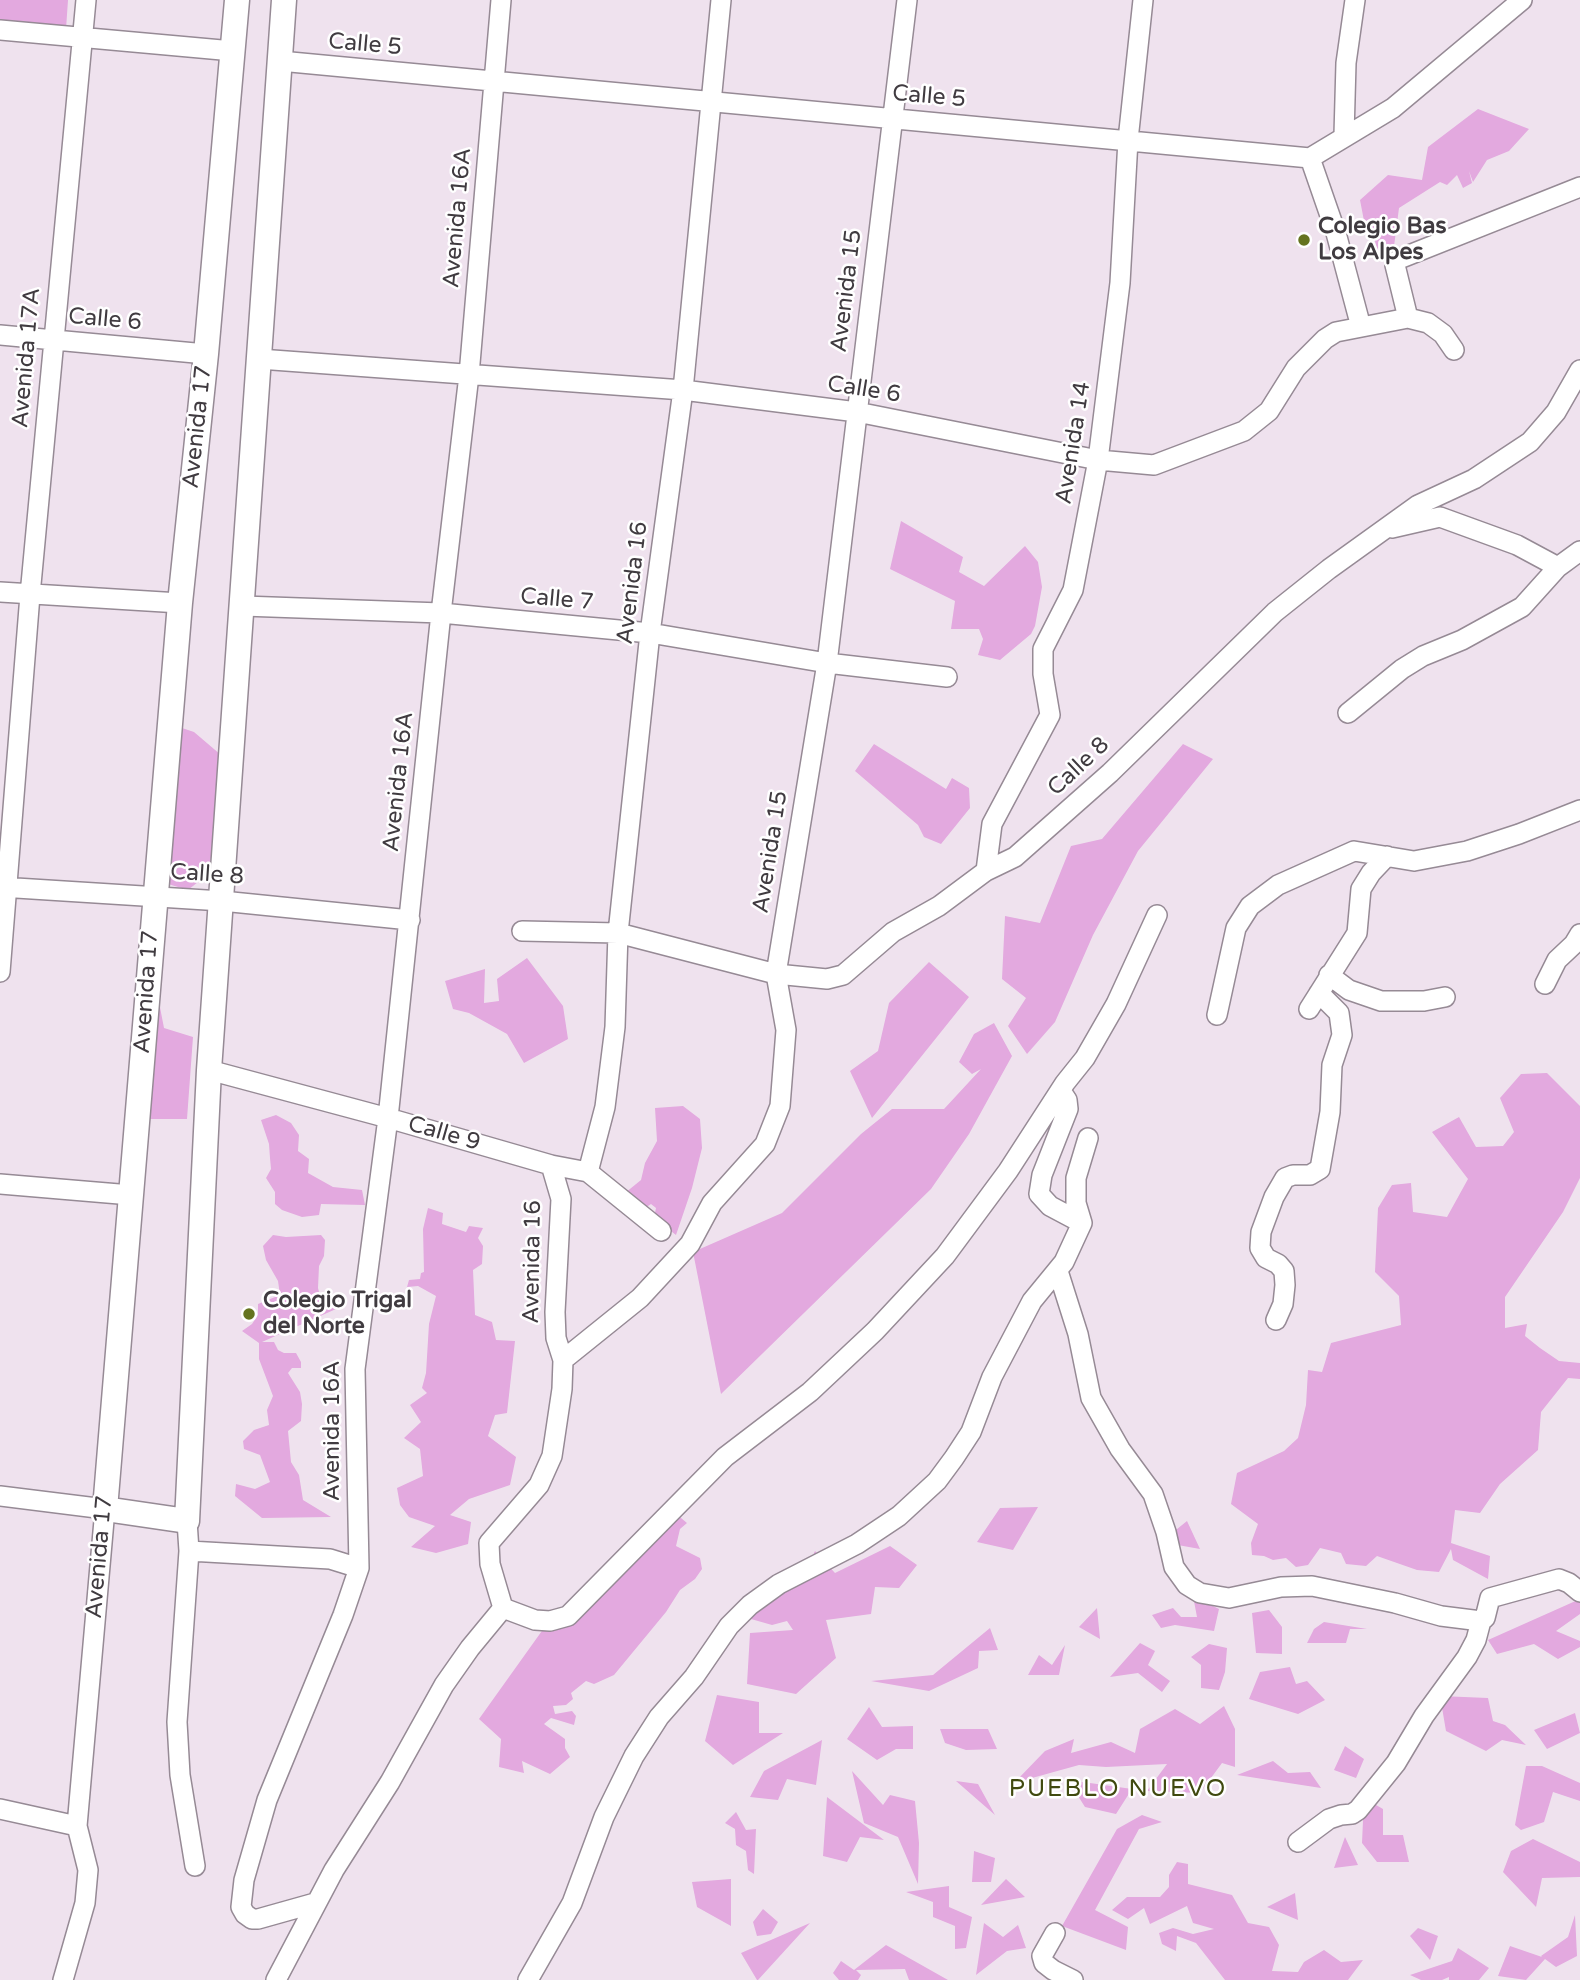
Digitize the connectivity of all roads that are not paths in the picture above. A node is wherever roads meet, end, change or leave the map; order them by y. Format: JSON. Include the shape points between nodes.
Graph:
{"nodes":[{"id":1,"x":86,"y":0,"type":"edge"},
{"id":2,"x":237,"y":0,"type":"edge"},
{"id":3,"x":284,"y":0,"type":"edge"},
{"id":4,"x":501,"y":0,"type":"edge"},
{"id":5,"x":721,"y":0,"type":"edge"},
{"id":6,"x":907,"y":0,"type":"edge"},
{"id":7,"x":1143,"y":0,"type":"edge"},
{"id":8,"x":1355,"y":0,"type":"edge"},
{"id":9,"x":1522,"y":0,"type":"edge"},
{"id":10,"x":0,"y":30,"type":"edge"},
{"id":11,"x":82,"y":38,"type":"junction"},
{"id":12,"x":233,"y":51,"type":"junction"},
{"id":13,"x":280,"y":61,"type":"junction"},
{"id":14,"x":494,"y":81,"type":"junction"},
{"id":15,"x":710,"y":101,"type":"junction"},
{"id":16,"x":893,"y":118,"type":"junction"},
{"id":17,"x":1344,"y":135,"type":"junction"},
{"id":18,"x":1128,"y":141,"type":"junction"},
{"id":19,"x":1310,"y":158,"type":"junction"},
{"id":20,"x":1580,"y":187,"type":"edge"},
{"id":21,"x":1408,"y":318,"type":"junction"},
{"id":22,"x":1361,"y":327,"type":"junction"},
{"id":23,"x":0,"y":335,"type":"edge"},
{"id":24,"x":54,"y":340,"type":"junction"},
{"id":25,"x":1454,"y":349,"type":"dead end"},
{"id":26,"x":206,"y":354,"type":"junction"},
{"id":27,"x":259,"y":359,"type":"junction"},
{"id":28,"x":1580,"y":370,"type":"edge"},
{"id":29,"x":469,"y":375,"type":"junction"},
{"id":30,"x":683,"y":390,"type":"junction"},
{"id":31,"x":857,"y":412,"type":"junction"},
{"id":32,"x":1098,"y":460,"type":"junction"},
{"id":33,"x":1381,"y":530,"type":"junction"},
{"id":34,"x":1580,"y":551,"type":"edge"},
{"id":35,"x":1558,"y":566,"type":"junction"},
{"id":36,"x":0,"y":592,"type":"edge"},
{"id":37,"x":30,"y":595,"type":"junction"},
{"id":38,"x":180,"y":603,"type":"junction"},
{"id":39,"x":243,"y":606,"type":"junction"},
{"id":40,"x":441,"y":613,"type":"junction"},
{"id":41,"x":650,"y":633,"type":"junction"},
{"id":42,"x":827,"y":663,"type":"junction"},
{"id":43,"x":947,"y":677,"type":"dead end"},
{"id":44,"x":1348,"y":713,"type":"dead end"},
{"id":45,"x":1580,"y":810,"type":"edge"},
{"id":46,"x":1387,"y":856,"type":"junction"},
{"id":47,"x":986,"y":871,"type":"junction"},
{"id":48,"x":3,"y":887,"type":"edge"},
{"id":49,"x":154,"y":896,"type":"junction"},
{"id":50,"x":222,"y":901,"type":"junction"},
{"id":51,"x":1157,"y":915,"type":"dead end"},
{"id":52,"x":410,"y":920,"type":"junction"},
{"id":53,"x":522,"y":931,"type":"dead end"},
{"id":54,"x":618,"y":933,"type":"junction"},
{"id":55,"x":1580,"y":934,"type":"edge"},
{"id":56,"x":0,"y":972,"type":"edge"},
{"id":57,"x":776,"y":974,"type":"junction"},
{"id":58,"x":1329,"y":975,"type":"junction"},
{"id":59,"x":1545,"y":984,"type":"dead end"},
{"id":60,"x":1445,"y":997,"type":"dead end"},
{"id":61,"x":1217,"y":1015,"type":"dead end"},
{"id":62,"x":209,"y":1070,"type":"junction"},
{"id":63,"x":1061,"y":1091,"type":"junction"},
{"id":64,"x":388,"y":1118,"type":"junction"},
{"id":65,"x":1088,"y":1138,"type":"dead end"},
{"id":66,"x":551,"y":1165,"type":"junction"},
{"id":67,"x":588,"y":1172,"type":"junction"},
{"id":68,"x":0,"y":1184,"type":"edge"},
{"id":69,"x":131,"y":1195,"type":"junction"},
{"id":70,"x":1082,"y":1223,"type":"junction"},
{"id":71,"x":661,"y":1231,"type":"dead end"},
{"id":72,"x":1058,"y":1270,"type":"junction"},
{"id":73,"x":1276,"y":1320,"type":"dead end"},
{"id":74,"x":563,"y":1360,"type":"junction"},
{"id":75,"x":0,"y":1496,"type":"edge"},
{"id":76,"x":105,"y":1509,"type":"junction"},
{"id":77,"x":187,"y":1521,"type":"junction"},
{"id":78,"x":189,"y":1551,"type":"junction"},
{"id":79,"x":359,"y":1568,"type":"junction"},
{"id":80,"x":1580,"y":1592,"type":"edge"},
{"id":81,"x":503,"y":1608,"type":"junction"},
{"id":82,"x":1481,"y":1621,"type":"junction"},
{"id":83,"x":0,"y":1809,"type":"edge"},
{"id":84,"x":77,"y":1826,"type":"junction"},
{"id":85,"x":1298,"y":1842,"type":"dead end"},
{"id":86,"x":195,"y":1866,"type":"dead end"},
{"id":87,"x":315,"y":1903,"type":"junction"},
{"id":88,"x":1055,"y":1933,"type":"dead end"},
{"id":89,"x":63,"y":1980,"type":"edge"},
{"id":90,"x":276,"y":1980,"type":"edge"},
{"id":91,"x":528,"y":1980,"type":"edge"},
{"id":92,"x":1073,"y":1980,"type":"edge"}],
"edges":[{"from":1,"to":11,"type":"street","name":"Avenida 17A"},
{"from":2,"to":12,"type":"main road","name":"Avenida 17"},
{"from":3,"to":13,"type":"main road"},
{"from":4,"to":14,"type":"street","name":"Avenida 16A"},
{"from":5,"to":15,"type":"street","name":"Avenida 16"},
{"from":6,"to":16,"type":"street","name":"Avenida 15"},
{"from":7,"to":18,"type":"street","name":"Avenida 14"},
{"from":8,"to":17,"type":"street","via":[[1346,63]]},
{"from":9,"to":17,"type":"street","via":[[1393,108]]},
{"from":10,"to":11,"type":"street"},
{"from":11,"to":12,"type":"street"},
{"from":11,"to":24,"type":"street","name":"Avenida 17A"},
{"from":12,"to":26,"type":"main road","name":"Avenida 17"},
{"from":13,"to":14,"type":"street","name":"Calle 5"},
{"from":13,"to":27,"type":"main road"},
{"from":14,"to":15,"type":"street","name":"Calle 5"},
{"from":14,"to":29,"type":"street","name":"Avenida 16A"},
{"from":15,"to":16,"type":"street","name":"Calle 5"},
{"from":15,"to":30,"type":"street","name":"Avenida 16"},
{"from":16,"to":18,"type":"street","name":"Calle 5"},
{"from":16,"to":31,"type":"street","name":"Avenida 15"},
{"from":17,"to":19,"type":"street"},
{"from":18,"to":19,"type":"street","name":"Calle 5"},
{"from":18,"to":32,"type":"street","name":"Avenida 14","via":[[1120,283]]},
{"from":19,"to":22,"type":"street"},
{"from":20,"to":21,"type":"street","via":[[1399,259],[1395,265]]},
{"from":21,"to":22,"type":"street","name":"Calle 6"},
{"from":21,"to":25,"type":"street","via":[[1428,323]]},
{"from":22,"to":32,"type":"street","name":"Calle 6","via":[[1325,339],[1296,368],[1269,411],[1244,431],[1154,465]]},
{"from":23,"to":24,"type":"street","name":"Calle 6"},
{"from":24,"to":26,"type":"street","name":"Calle 6"},
{"from":24,"to":37,"type":"street","name":"Avenida 17A"},
{"from":26,"to":38,"type":"main road","name":"Avenida 17"},
{"from":27,"to":29,"type":"street","name":"Calle 6"},
{"from":27,"to":39,"type":"main road"},
{"from":28,"to":33,"type":"street","name":"Calle 8","via":[[1556,412],[1530,442]]},
{"from":29,"to":30,"type":"street","name":"Calle 6"},
{"from":29,"to":40,"type":"street","name":"Avenida 16A"},
{"from":30,"to":31,"type":"street","name":"Calle 6"},
{"from":30,"to":41,"type":"street","name":"Avenida 16"},
{"from":31,"to":32,"type":"street","name":"Calle 6"},
{"from":31,"to":42,"type":"street","name":"Avenida 15"},
{"from":32,"to":47,"type":"street","name":"Avenida 14","via":[[1073,590],[1043,649],[1049,715],[992,824]]},
{"from":33,"to":35,"type":"street","via":[[1440,517],[1517,545]]},
{"from":33,"to":47,"type":"street","name":"Calle 8","via":[[1275,612],[1111,773],[1016,857]]},
{"from":34,"to":35,"type":"street"},
{"from":35,"to":44,"type":"street","via":[[1522,607],[1413,662]]},
{"from":36,"to":37,"type":"street"},
{"from":37,"to":38,"type":"street"},
{"from":37,"to":48,"type":"street","name":"Avenida 17A"},
{"from":38,"to":49,"type":"main road","name":"Avenida 17"},
{"from":39,"to":40,"type":"street","name":"Calle 7"},
{"from":39,"to":50,"type":"main road"},
{"from":40,"to":41,"type":"street","name":"Calle 7"},
{"from":40,"to":52,"type":"street","name":"Avenida 16A"},
{"from":41,"to":42,"type":"street","name":"Calle 7"},
{"from":41,"to":54,"type":"street","name":"Avenida 16"},
{"from":42,"to":43,"type":"street","name":"Calle 7"},
{"from":42,"to":57,"type":"street","name":"Avenida 15"},
{"from":45,"to":46,"type":"street","via":[[1467,851],[1414,861]]},
{"from":46,"to":58,"type":"street","via":[[1361,888],[1357,933]]},
{"from":46,"to":61,"type":"street","via":[[1354,851],[1278,885],[1250,906],[1236,928]]},
{"from":47,"to":57,"type":"street","name":"Calle 8","via":[[893,932],[842,975],[827,979]]},
{"from":48,"to":49,"type":"street","name":"Calle 8"},
{"from":48,"to":56,"type":"street","name":"Avenida 17A"},
{"from":49,"to":50,"type":"street","name":"Calle 8"},
{"from":49,"to":69,"type":"main road","name":"Avenida 17"},
{"from":50,"to":52,"type":"street","name":"Calle 8"},
{"from":50,"to":62,"type":"main road"},
{"from":51,"to":63,"type":"street","via":[[1116,1004]]},
{"from":52,"to":64,"type":"street","name":"Avenida 16A"},
{"from":53,"to":54,"type":"street","name":"Calle 8"},
{"from":54,"to":57,"type":"street","name":"Calle 8"},
{"from":54,"to":67,"type":"street","name":"Avenida 16","via":[[615,1027],[605,1107]]},
{"from":55,"to":59,"type":"street","via":[[1557,960]]},
{"from":57,"to":74,"type":"street","name":"Avenida 15","via":[[786,1030],[780,1106],[765,1144],[712,1203],[690,1244],[670,1267],[640,1298]]},
{"from":58,"to":60,"type":"street","via":[[1349,990],[1381,1001],[1424,1002]]},
{"from":58,"to":73,"type":"street","via":[[1314,1001],[1339,1013],[1342,1035],[1332,1065],[1320,1169],[1285,1178],[1261,1232],[1260,1248],[1284,1271],[1283,1304]]},
{"from":62,"to":64,"type":"street","name":"Calle 9"},
{"from":62,"to":77,"type":"main road"},
{"from":63,"to":70,"type":"street","via":[[1068,1109],[1039,1194],[1050,1206]]},
{"from":63,"to":81,"type":"street","via":[[944,1256],[810,1392],[725,1457],[568,1616],[535,1620]]},
{"from":64,"to":66,"type":"street","name":"Calle 9"},
{"from":64,"to":79,"type":"street","name":"Avenida 16A","via":[[355,1369]]},
{"from":65,"to":70,"type":"street","via":[[1076,1178]]},
{"from":66,"to":67,"type":"street","name":"Calle 9"},
{"from":66,"to":74,"type":"street","name":"Avenida 16","via":[[561,1199],[555,1312]]},
{"from":67,"to":71,"type":"street"},
{"from":68,"to":69,"type":"street"},
{"from":69,"to":76,"type":"main road","name":"Avenida 17"},
{"from":70,"to":72,"type":"street"},
{"from":72,"to":82,"type":"street","via":[[1091,1398],[1153,1494],[1174,1567],[1187,1585],[1200,1593],[1229,1598],[1280,1587],[1312,1586]]},
{"from":72,"to":91,"type":"street","via":[[1032,1301],[992,1377],[971,1432],[937,1481],[865,1539],[779,1584],[750,1605],[659,1717],[604,1817],[572,1903]]},
{"from":74,"to":81,"type":"street","via":[[552,1456],[539,1485],[489,1543],[489,1564]]},
{"from":75,"to":76,"type":"street"},
{"from":76,"to":77,"type":"main road"},
{"from":76,"to":84,"type":"street","name":"Avenida 17"},
{"from":77,"to":78,"type":"street"},
{"from":78,"to":79,"type":"street","via":[[330,1559]]},
{"from":78,"to":86,"type":"street","via":[[177,1722],[180,1775]]},
{"from":79,"to":87,"type":"street","name":"Avenida 16A","via":[[267,1800],[241,1907],[258,1919]]},
{"from":80,"to":82,"type":"street","via":[[1559,1579],[1498,1594],[1490,1598]]},
{"from":81,"to":87,"type":"street","via":[[444,1685]]},
{"from":82,"to":85,"type":"street","via":[[1467,1657],[1396,1763],[1358,1810],[1329,1819]]},
{"from":83,"to":84,"type":"street"},
{"from":84,"to":89,"type":"street","name":"Avenida 17","via":[[88,1870],[85,1903]]},
{"from":87,"to":90,"type":"street"},
{"from":88,"to":92,"type":"street","via":[[1042,1956],[1044,1963]]}]}
